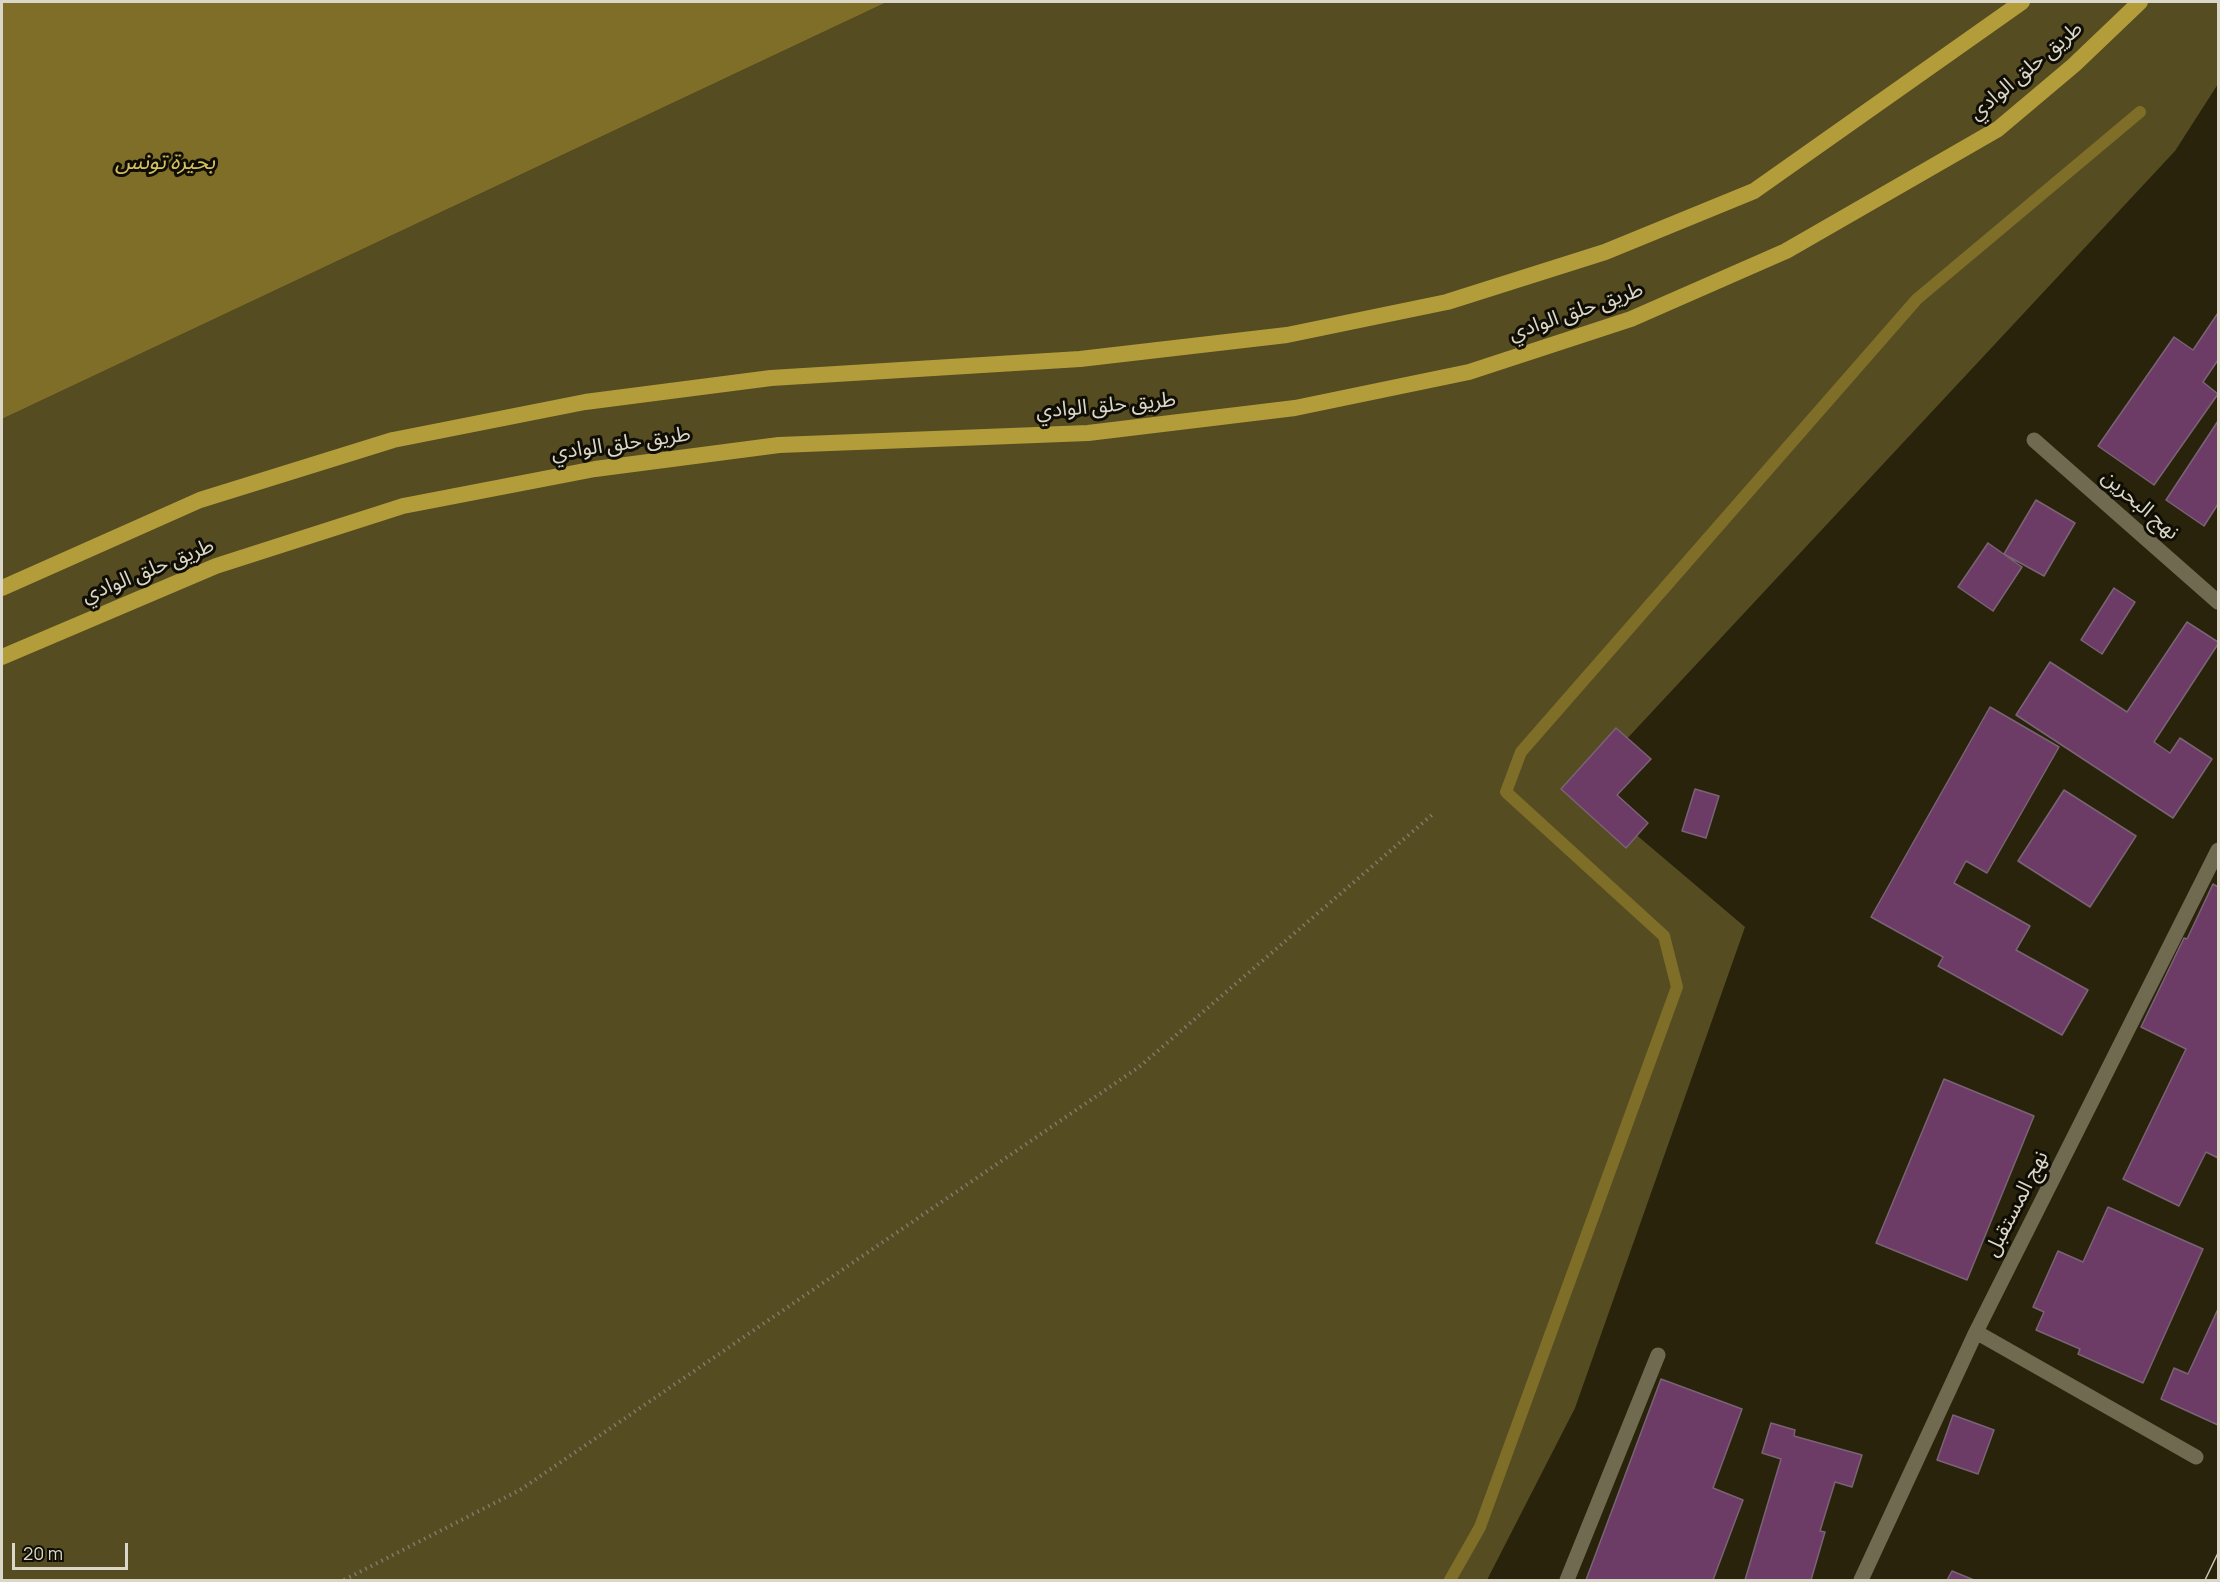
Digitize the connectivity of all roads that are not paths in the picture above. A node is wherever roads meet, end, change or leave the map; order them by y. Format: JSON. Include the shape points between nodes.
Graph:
{"nodes":[{"id":1,"x":2022,"y":2,"type":"edge"},
{"id":2,"x":2140,"y":2,"type":"edge"},
{"id":3,"x":2034,"y":440,"type":"dead end"},
{"id":4,"x":2,"y":588,"type":"edge"},
{"id":5,"x":2218,"y":602,"type":"edge"},
{"id":6,"x":2,"y":657,"type":"edge"},
{"id":7,"x":2218,"y":850,"type":"edge"},
{"id":8,"x":1976,"y":1332,"type":"junction"},
{"id":9,"x":1658,"y":1355,"type":"dead end"},
{"id":10,"x":2196,"y":1457,"type":"dead end"},
{"id":11,"x":1567,"y":1581,"type":"edge"},
{"id":12,"x":1861,"y":1581,"type":"edge"}],
"edges":[{"from":1,"to":4,"type":"highway","name":"طريق حلق الوادي","via":[[1754,191],[1605,252],[1448,302],[1287,335],[1080,359],[771,378],[597,400],[393,440],[200,500]]},
{"from":2,"to":6,"type":"highway","name":"طريق حلق الوادي","via":[[1998,129],[1786,250],[1631,319],[1469,372],[1295,408],[1088,433],[779,445],[595,469],[414,504],[216,566]]},
{"from":3,"to":5,"type":"street","name":"نهج البحرين"},
{"from":7,"to":8,"type":"street","name":"نهج المستقبل"},
{"from":8,"to":10,"type":"street"},
{"from":8,"to":12,"type":"street","name":"نهج المستقبل"},
{"from":9,"to":11,"type":"street"}]}
